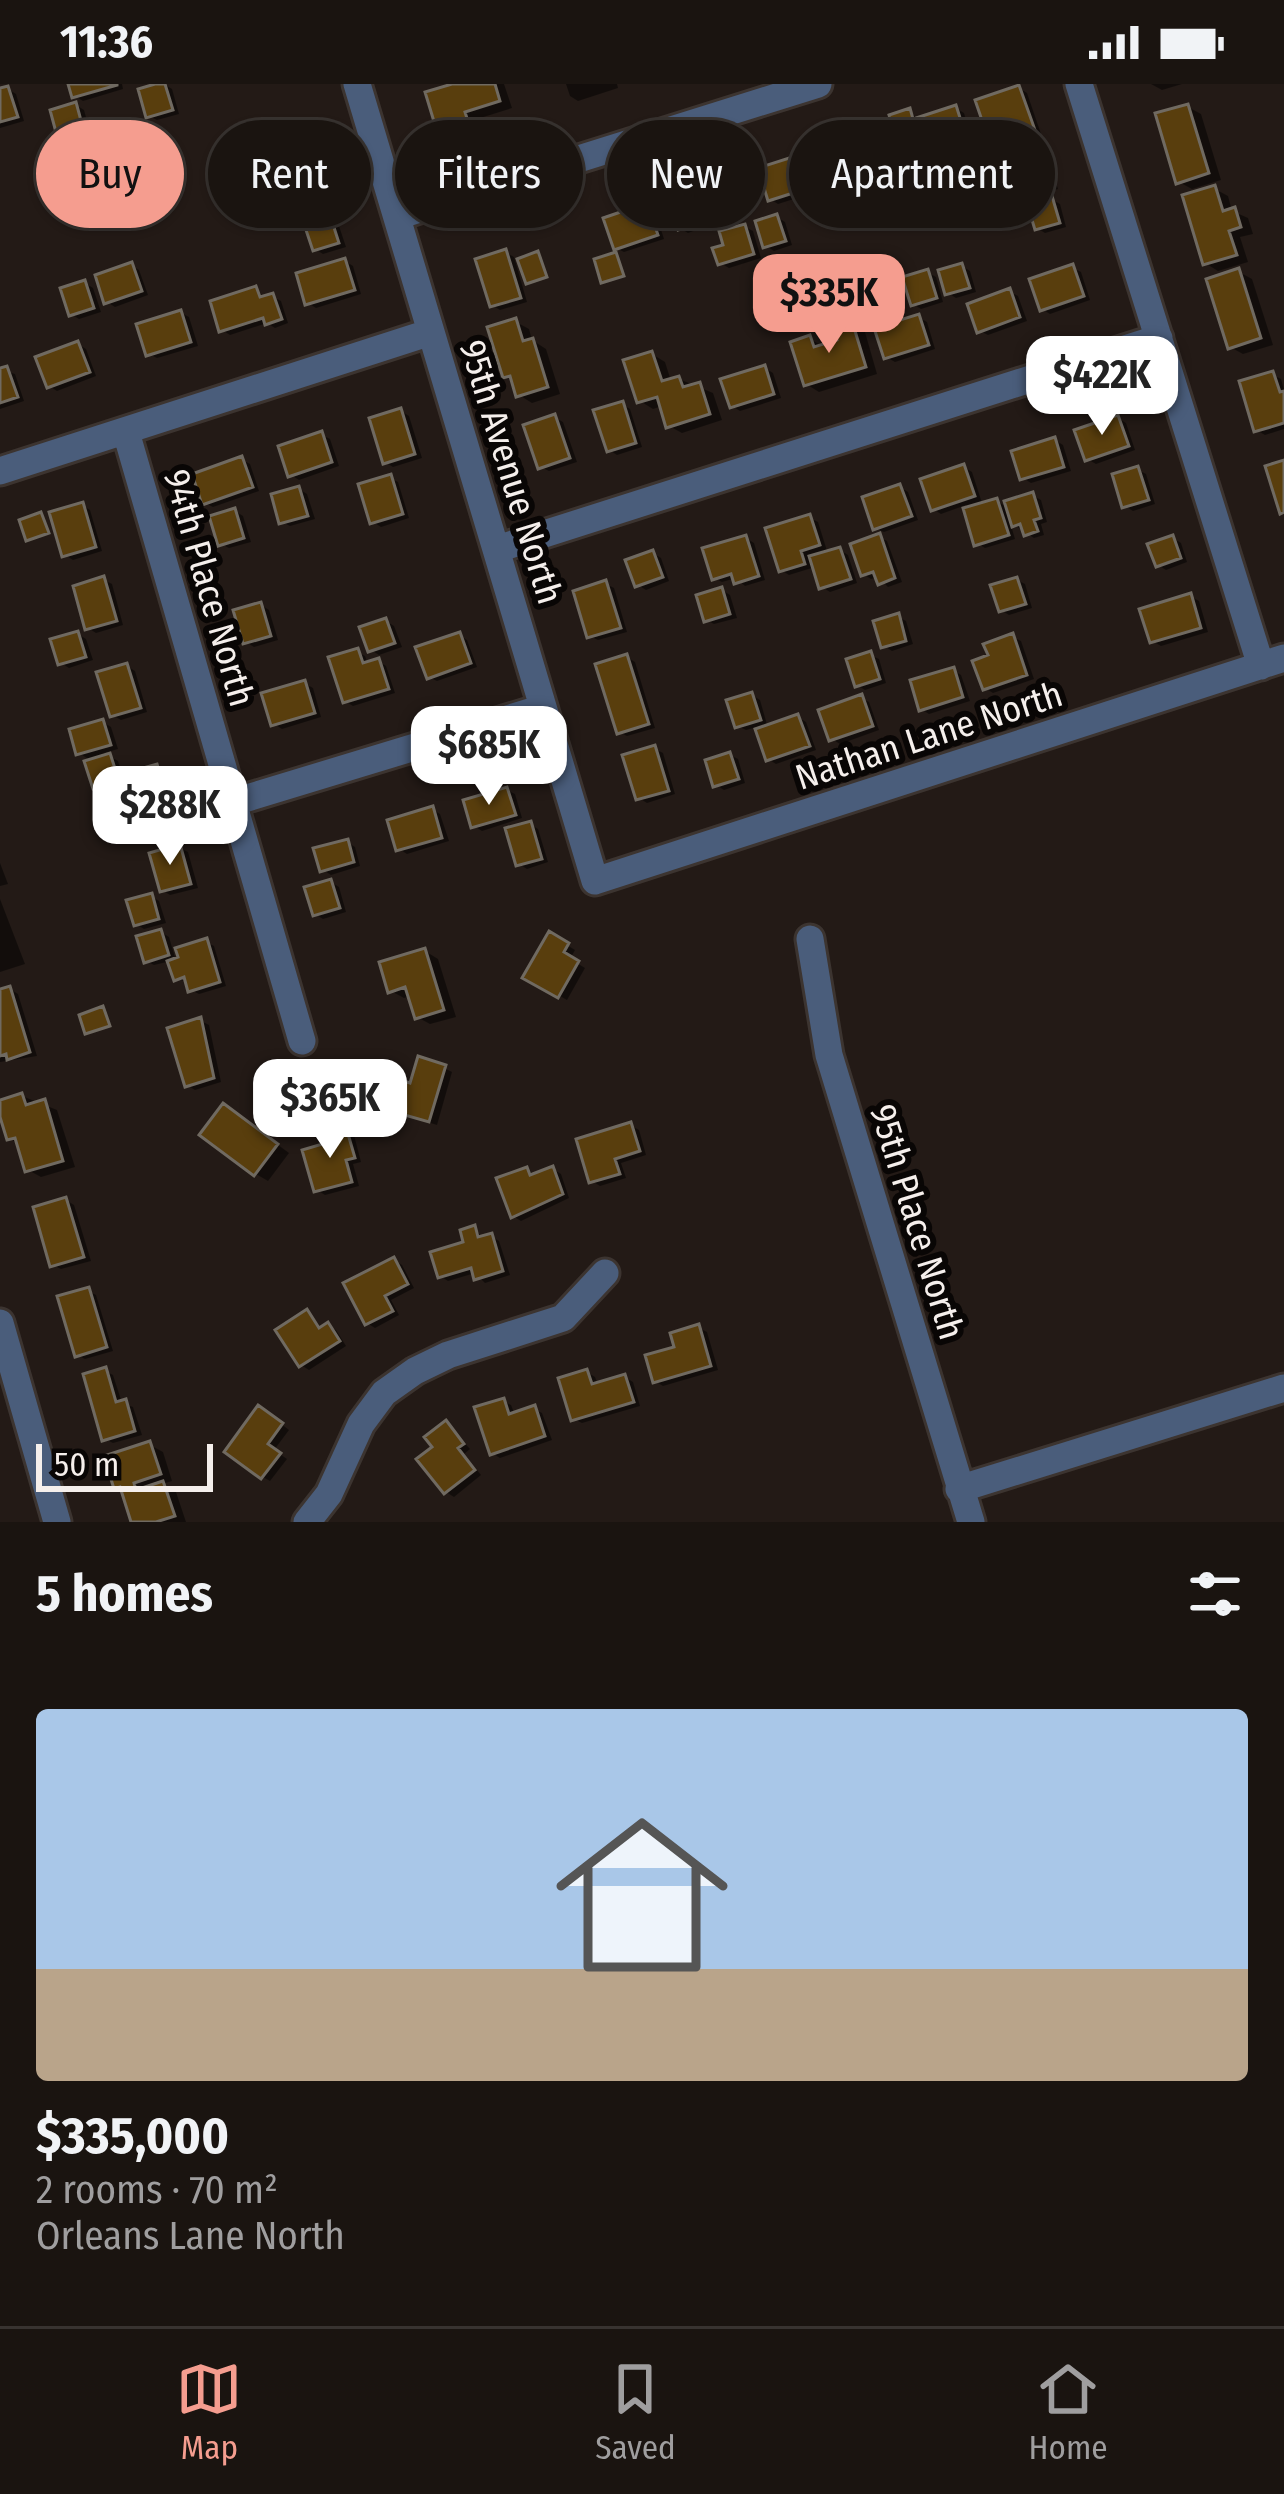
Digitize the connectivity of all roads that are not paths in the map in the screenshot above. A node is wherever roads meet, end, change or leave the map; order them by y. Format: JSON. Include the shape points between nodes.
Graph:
{"nodes":[{"id":1,"x":357,"y":84,"type":"edge"},
{"id":2,"x":818,"y":84,"type":"edge"},
{"id":3,"x":1079,"y":84,"type":"edge"},
{"id":4,"x":583,"y":158,"type":"edge"},
{"id":5,"x":395,"y":210,"type":"edge"},
{"id":6,"x":400,"y":228,"type":"edge"},
{"id":7,"x":431,"y":332,"type":"junction"},
{"id":8,"x":1159,"y":338,"type":"junction"},
{"id":9,"x":126,"y":432,"type":"junction"},
{"id":10,"x":0,"y":471,"type":"edge"},
{"id":11,"x":497,"y":549,"type":"junction"},
{"id":12,"x":1272,"y":662,"type":"edge"},
{"id":13,"x":543,"y":708,"type":"junction"},
{"id":14,"x":234,"y":802,"type":"junction"},
{"id":15,"x":595,"y":880,"type":"joint"},
{"id":16,"x":810,"y":939,"type":"dead end"},
{"id":17,"x":302,"y":1041,"type":"dead end"},
{"id":18,"x":605,"y":1273,"type":"dead end"},
{"id":19,"x":0,"y":1323,"type":"edge"},
{"id":20,"x":1284,"y":1388,"type":"edge"},
{"id":21,"x":959,"y":1489,"type":"junction"},
{"id":22,"x":57,"y":1522,"type":"edge"},
{"id":23,"x":307,"y":1522,"type":"edge"},
{"id":24,"x":971,"y":1522,"type":"edge"}],
"edges":[{"from":1,"to":5,"type":"street","name":"95th Avenue North"},
{"from":2,"to":4,"type":"street"},
{"from":3,"to":8,"type":"street"},
{"from":6,"to":7,"type":"street","name":"95th Avenue North"},
{"from":7,"to":9,"type":"street"},
{"from":7,"to":11,"type":"street","name":"95th Avenue North"},
{"from":8,"to":11,"type":"street"},
{"from":8,"to":12,"type":"street"},
{"from":9,"to":10,"type":"street"},
{"from":9,"to":14,"type":"street","name":"94th Place North"},
{"from":11,"to":13,"type":"street","name":"95th Avenue North"},
{"from":12,"to":15,"type":"street","name":"Nathan Lane North"},
{"from":13,"to":14,"type":"street"},
{"from":13,"to":15,"type":"street","name":"95th Avenue North"},
{"from":14,"to":17,"type":"street","name":"94th Place North"},
{"from":16,"to":21,"type":"street","name":"95th Place North","via":[[829,1055]]},
{"from":18,"to":23,"type":"street","via":[[563,1318],[448,1355],[384,1394]]},
{"from":19,"to":22,"type":"street"},
{"from":20,"to":21,"type":"street"},
{"from":21,"to":24,"type":"street","name":"95th Place North"}]}
